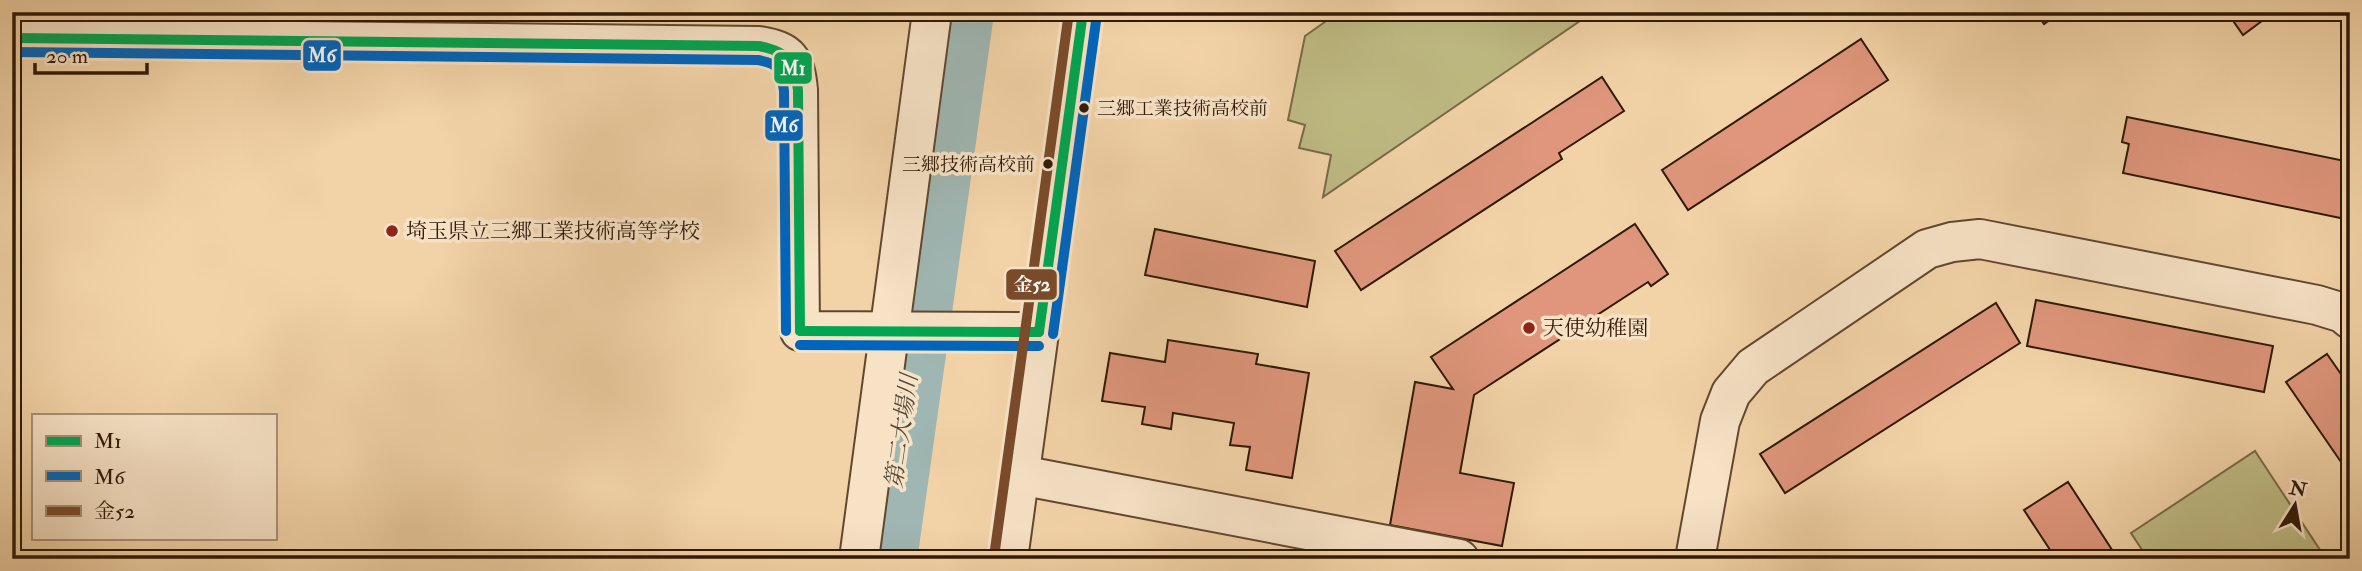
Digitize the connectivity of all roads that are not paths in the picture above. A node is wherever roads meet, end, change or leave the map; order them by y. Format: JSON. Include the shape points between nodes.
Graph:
{"nodes":[{"id":1,"x":932,"y":12,"type":"edge"},
{"id":2,"x":1083,"y":12,"type":"edge"},
{"id":3,"x":12,"y":38,"type":"edge"},
{"id":4,"x":2350,"y":318,"type":"edge"},
{"id":5,"x":895,"y":330,"type":"junction"},
{"id":6,"x":1039,"y":332,"type":"junction"},
{"id":7,"x":1020,"y":475,"type":"junction"},
{"id":8,"x":859,"y":559,"type":"edge"},
{"id":9,"x":1009,"y":559,"type":"edge"},
{"id":10,"x":1460,"y":559,"type":"edge"},
{"id":11,"x":1695,"y":559,"type":"edge"}],
"edges":[{"from":1,"to":5,"type":"street"},
{"from":2,"to":6,"type":"street"},
{"from":3,"to":5,"type":"street","via":[[776,48],[788,55],[796,69],[798,90],[800,331]]},
{"from":4,"to":11,"type":"street","via":[[2317,305],[1980,239],[1927,249],[1753,367],[1731,393],[1720,421]]},
{"from":5,"to":6,"type":"street"},
{"from":5,"to":8,"type":"street"},
{"from":6,"to":7,"type":"street"},
{"from":7,"to":9,"type":"street"},
{"from":7,"to":10,"type":"street"}]}
